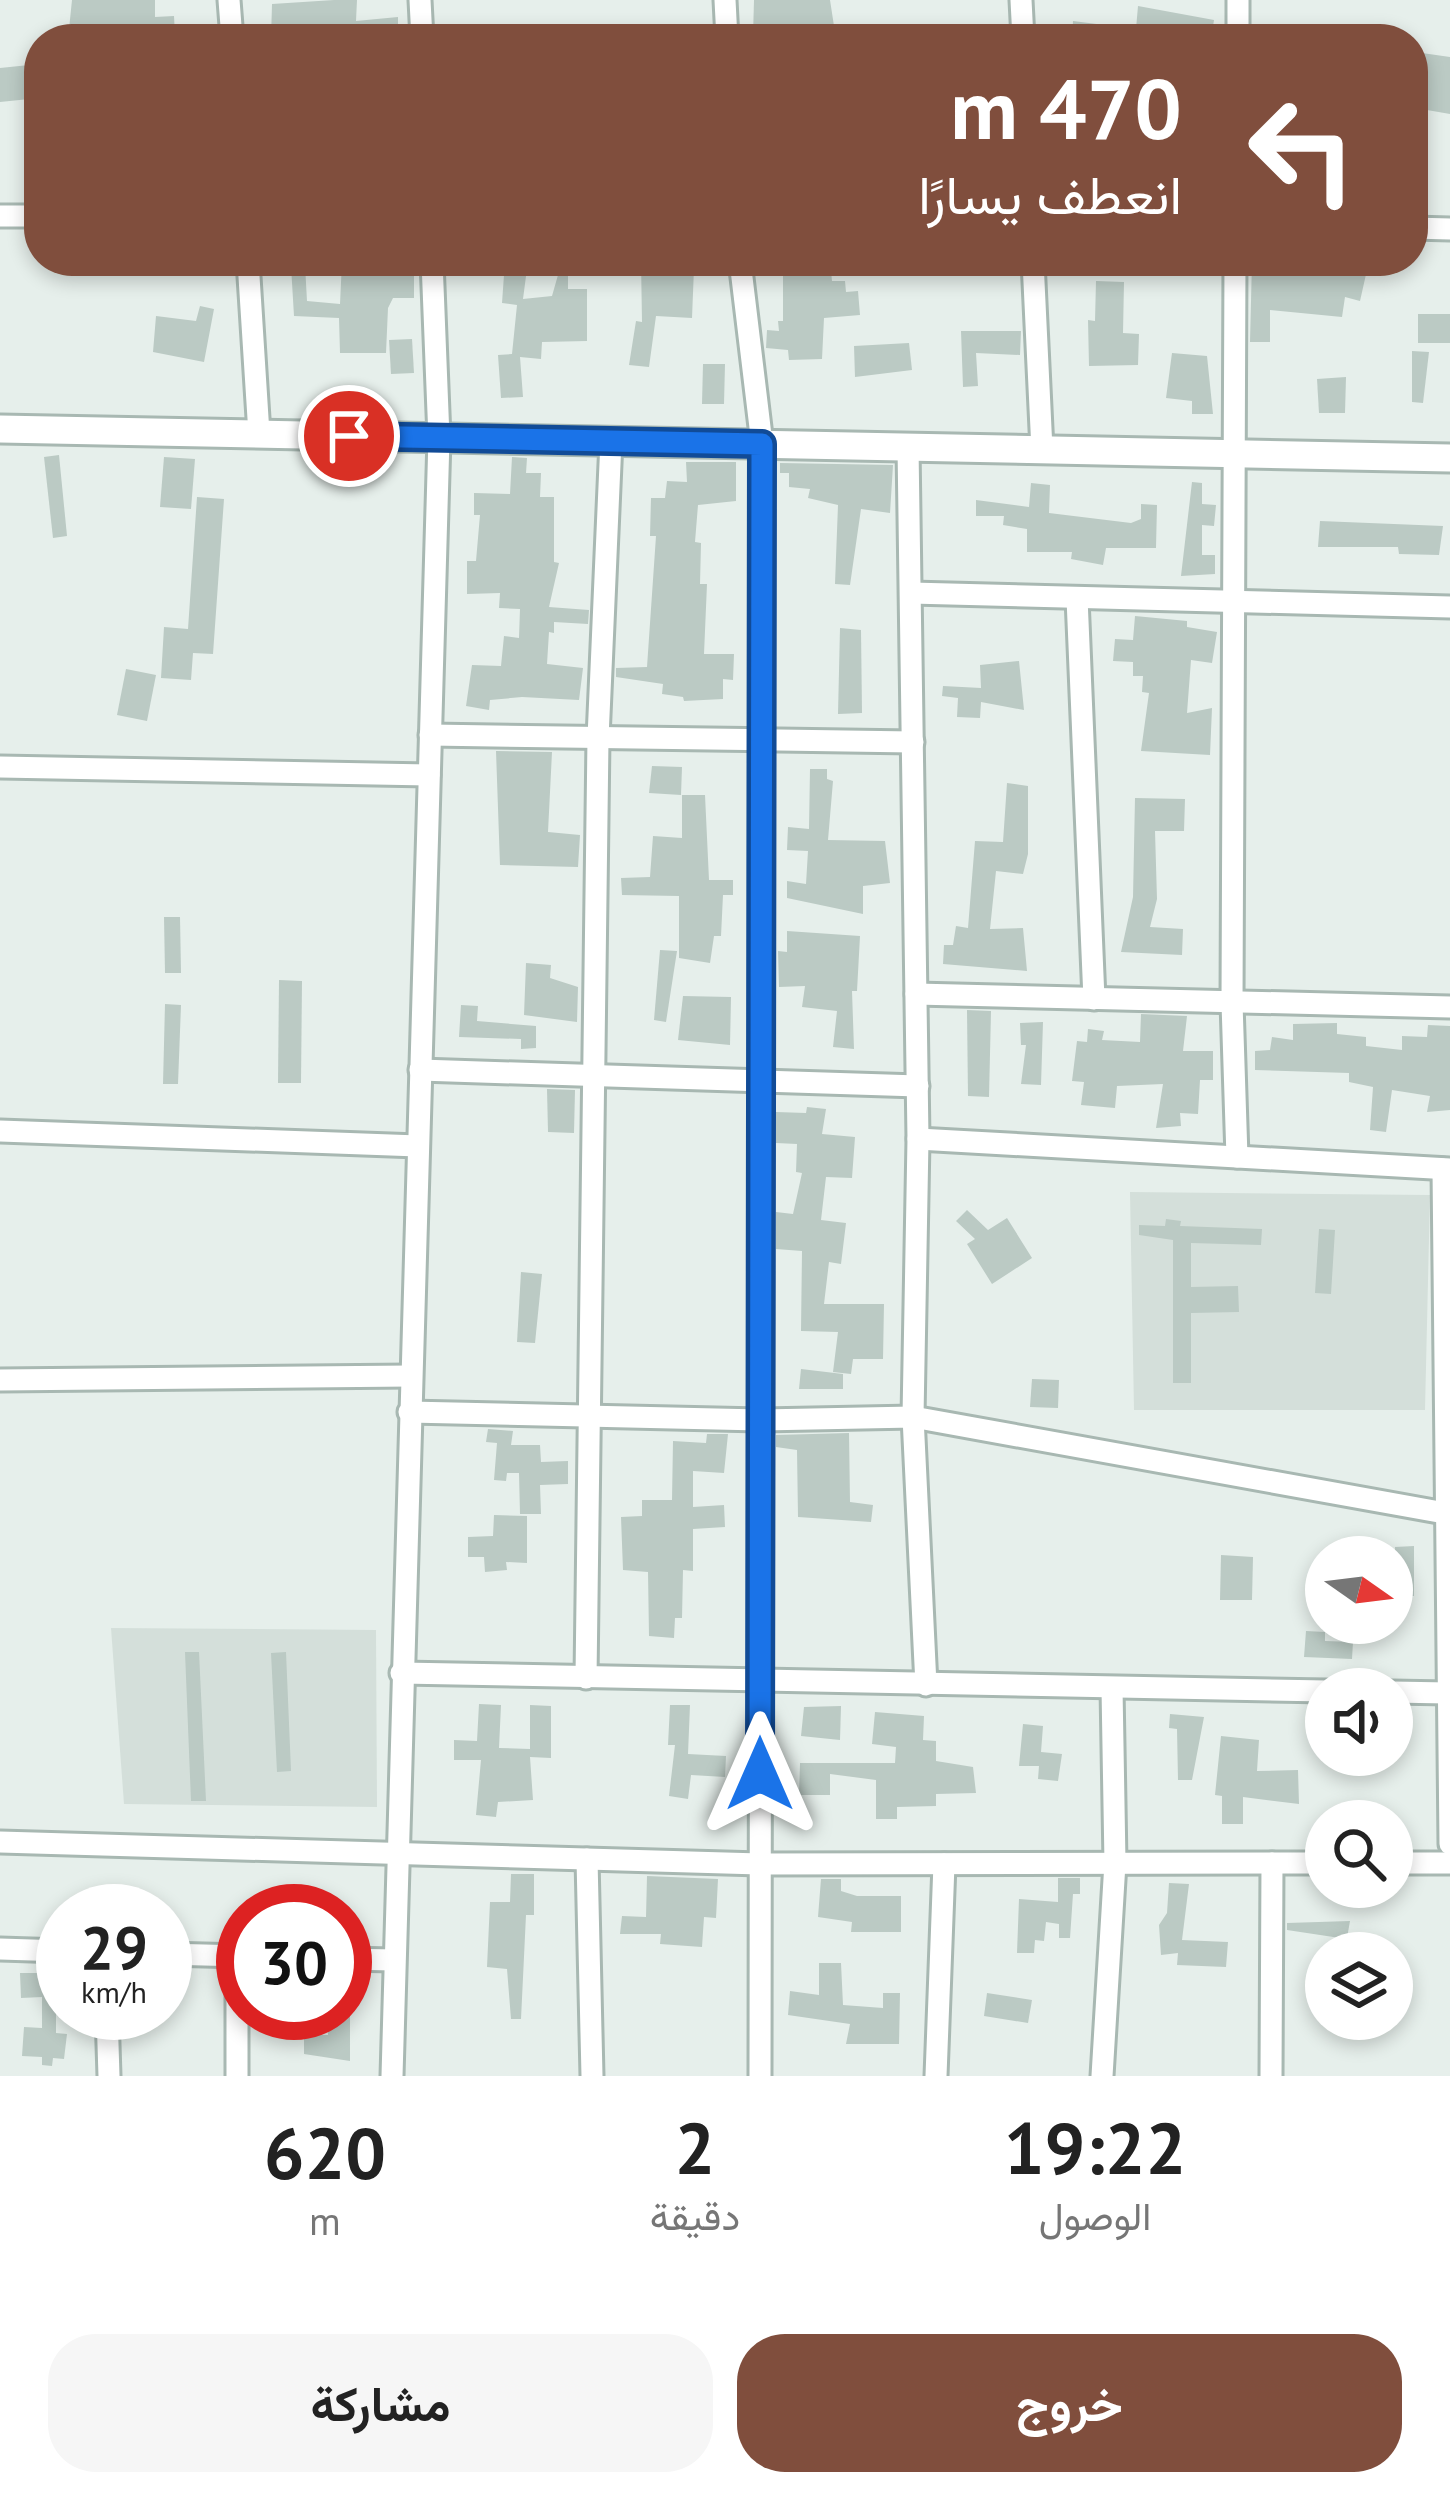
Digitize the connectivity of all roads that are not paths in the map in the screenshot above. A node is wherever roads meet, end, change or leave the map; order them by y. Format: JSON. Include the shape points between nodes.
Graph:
{"nodes":[{"id":1,"x":249,"y":276,"type":"edge"},
{"id":2,"x":433,"y":276,"type":"edge"},
{"id":3,"x":742,"y":276,"type":"edge"},
{"id":4,"x":1034,"y":276,"type":"edge"},
{"id":5,"x":1234,"y":276,"type":"edge"},
{"id":6,"x":0,"y":429,"type":"edge"},
{"id":7,"x":259,"y":434,"type":"junction"},
{"id":8,"x":439,"y":438,"type":"junction"},
{"id":9,"x":611,"y":441,"type":"junction"},
{"id":10,"x":762,"y":444,"type":"junction"},
{"id":11,"x":908,"y":447,"type":"junction"},
{"id":12,"x":1042,"y":450,"type":"junction"},
{"id":13,"x":1232,"y":454,"type":"junction"},
{"id":14,"x":1450,"y":458,"type":"edge"},
{"id":15,"x":910,"y":593,"type":"junction"},
{"id":16,"x":1077,"y":598,"type":"junction"},
{"id":17,"x":1232,"y":603,"type":"junction"},
{"id":18,"x":1450,"y":607,"type":"edge"},
{"id":19,"x":430,"y":735,"type":"junction"},
{"id":20,"x":598,"y":738,"type":"junction"},
{"id":21,"x":761,"y":742,"type":"junction"},
{"id":22,"x":913,"y":742,"type":"junction"},
{"id":23,"x":0,"y":767,"type":"edge"},
{"id":24,"x":429,"y":775,"type":"junction"},
{"id":25,"x":916,"y":994,"type":"junction"},
{"id":26,"x":1094,"y":999,"type":"junction"},
{"id":27,"x":1232,"y":1003,"type":"junction"},
{"id":28,"x":1450,"y":1007,"type":"edge"},
{"id":29,"x":420,"y":1070,"type":"junction"},
{"id":30,"x":597,"y":1075,"type":"junction"},
{"id":31,"x":761,"y":1080,"type":"junction"},
{"id":32,"x":918,"y":1086,"type":"junction"},
{"id":33,"x":0,"y":1131,"type":"edge"},
{"id":34,"x":918,"y":1139,"type":"junction"},
{"id":35,"x":418,"y":1146,"type":"junction"},
{"id":36,"x":1237,"y":1157,"type":"junction"},
{"id":37,"x":1446,"y":1169,"type":"edge"},
{"id":38,"x":410,"y":1376,"type":"junction"},
{"id":39,"x":0,"y":1380,"type":"edge"},
{"id":40,"x":409,"y":1412,"type":"junction"},
{"id":41,"x":589,"y":1416,"type":"junction"},
{"id":42,"x":913,"y":1417,"type":"junction"},
{"id":43,"x":760,"y":1420,"type":"junction"},
{"id":44,"x":1448,"y":1514,"type":"edge"},
{"id":45,"x":401,"y":1672,"type":"junction"},
{"id":46,"x":586,"y":1678,"type":"junction"},
{"id":47,"x":760,"y":1683,"type":"junction"},
{"id":48,"x":926,"y":1685,"type":"junction"},
{"id":49,"x":1112,"y":1688,"type":"junction"},
{"id":50,"x":1305,"y":1691,"type":"edge"},
{"id":51,"x":1413,"y":1692,"type":"edge"},
{"id":52,"x":1448,"y":1693,"type":"edge"},
{"id":53,"x":0,"y":1842,"type":"edge"},
{"id":54,"x":1450,"y":1844,"type":"edge"},
{"id":55,"x":396,"y":1854,"type":"junction"},
{"id":56,"x":587,"y":1859,"type":"junction"},
{"id":57,"x":1450,"y":1862,"type":"edge"},
{"id":58,"x":1114,"y":1863,"type":"junction"},
{"id":59,"x":1272,"y":1863,"type":"junction"},
{"id":60,"x":1305,"y":1863,"type":"edge"},
{"id":61,"x":1413,"y":1863,"type":"edge"},
{"id":62,"x":760,"y":1864,"type":"junction"},
{"id":63,"x":944,"y":1864,"type":"junction"},
{"id":64,"x":0,"y":1949,"type":"edge"},
{"id":65,"x":36,"y":1950,"type":"edge"},
{"id":66,"x":372,"y":1960,"type":"edge"},
{"id":67,"x":394,"y":1960,"type":"junction"},
{"id":68,"x":108,"y":2040,"type":"edge"},
{"id":69,"x":238,"y":2040,"type":"edge"},
{"id":70,"x":109,"y":2076,"type":"edge"},
{"id":71,"x":237,"y":2076,"type":"edge"},
{"id":72,"x":392,"y":2076,"type":"edge"},
{"id":73,"x":592,"y":2076,"type":"edge"},
{"id":74,"x":760,"y":2076,"type":"edge"},
{"id":75,"x":936,"y":2076,"type":"edge"},
{"id":76,"x":1102,"y":2076,"type":"edge"},
{"id":77,"x":1271,"y":2076,"type":"edge"}],
"edges":[{"from":1,"to":7,"type":"street"},
{"from":2,"to":8,"type":"street"},
{"from":3,"to":10,"type":"street"},
{"from":4,"to":12,"type":"street"},
{"from":5,"to":13,"type":"street"},
{"from":6,"to":7,"type":"street"},
{"from":7,"to":8,"type":"street"},
{"from":8,"to":9,"type":"street"},
{"from":8,"to":19,"type":"street"},
{"from":9,"to":10,"type":"street"},
{"from":9,"to":20,"type":"street"},
{"from":10,"to":11,"type":"street"},
{"from":10,"to":21,"type":"street"},
{"from":11,"to":12,"type":"street"},
{"from":11,"to":15,"type":"street"},
{"from":12,"to":13,"type":"street"},
{"from":13,"to":14,"type":"street"},
{"from":13,"to":17,"type":"street"},
{"from":15,"to":16,"type":"street"},
{"from":15,"to":22,"type":"street"},
{"from":16,"to":17,"type":"street"},
{"from":16,"to":26,"type":"street"},
{"from":17,"to":18,"type":"street"},
{"from":17,"to":27,"type":"street"},
{"from":19,"to":20,"type":"street"},
{"from":19,"to":24,"type":"street"},
{"from":20,"to":21,"type":"street"},
{"from":20,"to":30,"type":"street"},
{"from":21,"to":22,"type":"street"},
{"from":21,"to":31,"type":"street"},
{"from":22,"to":25,"type":"street"},
{"from":23,"to":24,"type":"street"},
{"from":24,"to":29,"type":"street"},
{"from":25,"to":26,"type":"street"},
{"from":25,"to":32,"type":"street"},
{"from":26,"to":27,"type":"street"},
{"from":27,"to":28,"type":"street"},
{"from":27,"to":36,"type":"street"},
{"from":29,"to":30,"type":"street"},
{"from":29,"to":35,"type":"street"},
{"from":30,"to":31,"type":"street"},
{"from":30,"to":41,"type":"street"},
{"from":31,"to":32,"type":"street"},
{"from":31,"to":43,"type":"street"},
{"from":32,"to":34,"type":"street"},
{"from":33,"to":35,"type":"street"},
{"from":34,"to":36,"type":"street"},
{"from":34,"to":42,"type":"street"},
{"from":35,"to":38,"type":"street"},
{"from":36,"to":37,"type":"street"},
{"from":37,"to":44,"type":"street"},
{"from":38,"to":39,"type":"street"},
{"from":38,"to":40,"type":"street"},
{"from":40,"to":41,"type":"street"},
{"from":40,"to":45,"type":"street"},
{"from":41,"to":43,"type":"street"},
{"from":41,"to":46,"type":"street"},
{"from":42,"to":43,"type":"street"},
{"from":42,"to":44,"type":"street"},
{"from":42,"to":48,"type":"street"},
{"from":43,"to":47,"type":"street"},
{"from":44,"to":52,"type":"street"},
{"from":45,"to":46,"type":"street"},
{"from":45,"to":55,"type":"street"},
{"from":46,"to":47,"type":"street"},
{"from":47,"to":48,"type":"street"},
{"from":47,"to":62,"type":"street"},
{"from":48,"to":49,"type":"street"},
{"from":49,"to":50,"type":"street"},
{"from":49,"to":58,"type":"street"},
{"from":51,"to":52,"type":"street"},
{"from":52,"to":54,"type":"street"},
{"from":53,"to":55,"type":"street"},
{"from":55,"to":56,"type":"street"},
{"from":55,"to":67,"type":"street"},
{"from":56,"to":62,"type":"street"},
{"from":56,"to":73,"type":"street"},
{"from":57,"to":61,"type":"street"},
{"from":58,"to":59,"type":"street"},
{"from":58,"to":63,"type":"street"},
{"from":58,"to":76,"type":"street"},
{"from":59,"to":60,"type":"street"},
{"from":59,"to":77,"type":"street"},
{"from":62,"to":63,"type":"street"},
{"from":62,"to":74,"type":"street"},
{"from":63,"to":75,"type":"street"},
{"from":64,"to":65,"type":"street"},
{"from":66,"to":67,"type":"street"},
{"from":67,"to":72,"type":"street"},
{"from":68,"to":70,"type":"street"},
{"from":69,"to":71,"type":"street"}]}
